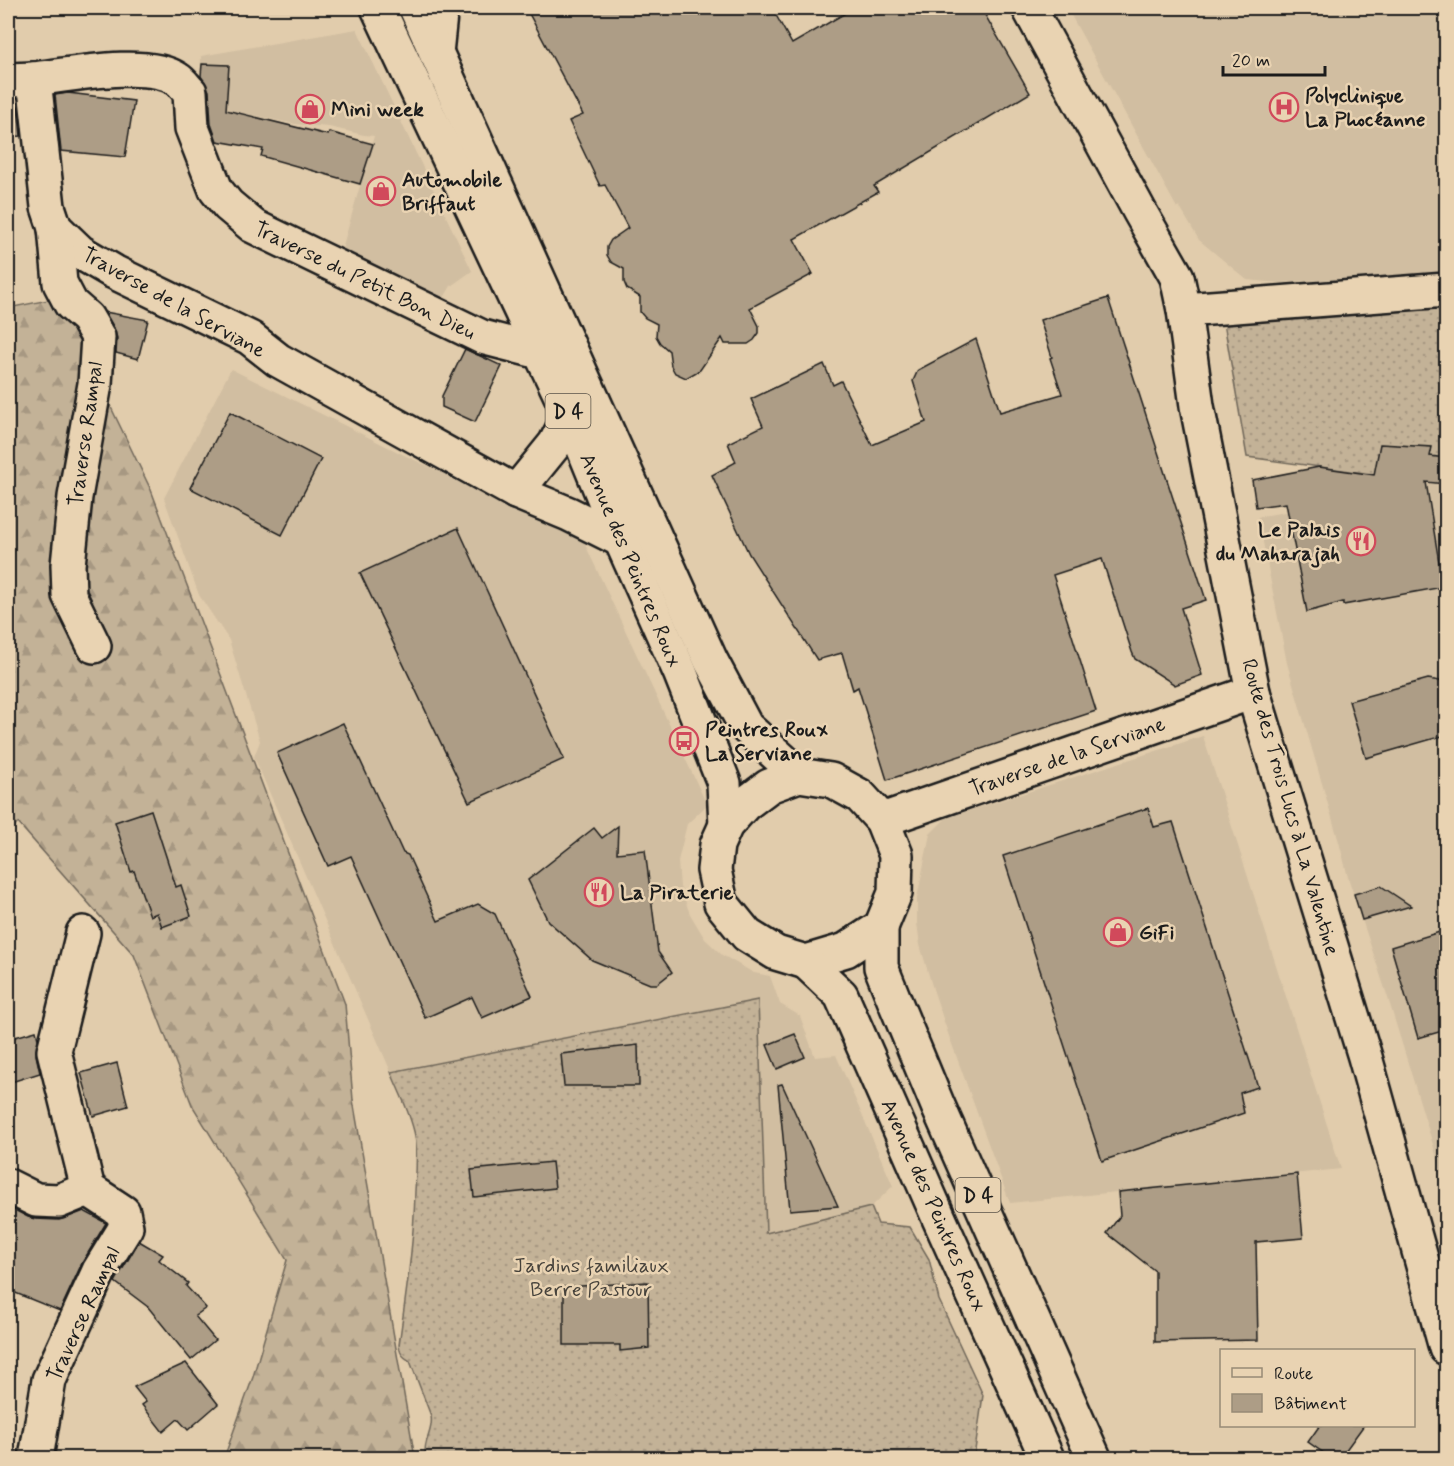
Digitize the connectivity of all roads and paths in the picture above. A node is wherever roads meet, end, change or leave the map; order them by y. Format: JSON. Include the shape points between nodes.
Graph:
{"nodes":[{"id":1,"x":378,"y":8,"type":"edge"},
{"id":2,"x":416,"y":8,"type":"edge"},
{"id":3,"x":439,"y":8,"type":"edge"},
{"id":4,"x":1029,"y":8,"type":"edge"},
{"id":5,"x":436,"y":53,"type":"junction"},
{"id":6,"x":21,"y":79,"type":"edge"},
{"id":7,"x":55,"y":228,"type":"junction"},
{"id":8,"x":1446,"y":290,"type":"edge"},
{"id":9,"x":1184,"y":310,"type":"junction"},
{"id":10,"x":540,"y":352,"type":"junction"},
{"id":11,"x":570,"y":415,"type":"junction"},
{"id":12,"x":516,"y":492,"type":"junction"},
{"id":13,"x":621,"y":540,"type":"junction"},
{"id":14,"x":94,"y":646,"type":"dead end"},
{"id":15,"x":1253,"y":692,"type":"junction"},
{"id":16,"x":799,"y":775,"type":"junction"},
{"id":17,"x":882,"y":820,"type":"junction"},
{"id":18,"x":726,"y":825,"type":"junction"},
{"id":19,"x":881,"y":927,"type":"junction"},
{"id":20,"x":83,"y":933,"type":"dead end"},
{"id":21,"x":807,"y":962,"type":"junction"},
{"id":22,"x":8,"y":1186,"type":"edge"},
{"id":23,"x":88,"y":1189,"type":"junction"},
{"id":24,"x":1446,"y":1348,"type":"edge"},
{"id":25,"x":36,"y":1458,"type":"edge"},
{"id":26,"x":1047,"y":1458,"type":"edge"},
{"id":27,"x":1094,"y":1458,"type":"edge"}],
"edges":[{"from":1,"to":10,"type":"street","name":"Avenue des Peintres Roux","number":"D 4"},
{"from":2,"to":5,"type":"street","name":"Avenue des Peintres Roux","number":"D 4"},
{"from":3,"to":5,"type":"street"},
{"from":4,"to":9,"type":"street","name":"Route des Trois Lucs à La Valentine","via":[[1177,277]]},
{"from":5,"to":16,"type":"street","name":"Avenue des Peintres Roux","number":"D 4","via":[[714,668],[746,727]]},
{"from":6,"to":7,"type":"street"},
{"from":6,"to":10,"type":"street","name":"Traverse du Petit Bon Dieu","via":[[123,68],[176,78],[190,92],[192,128],[216,190],[253,226],[482,337]]},
{"from":7,"to":12,"type":"street","name":"Traverse de la Serviane","via":[[80,252],[114,272],[250,338],[278,360]]},
{"from":7,"to":14,"type":"street","name":"Traverse Rampal","via":[[60,284],[98,337],[95,384],[75,497],[68,565],[69,595]]},
{"from":8,"to":9,"type":"street"},
{"from":9,"to":15,"type":"street","name":"Route des Trois Lucs à La Valentine","via":[[1197,406]]},
{"from":10,"to":11,"type":"street","name":"Avenue des Peintres Roux","number":"D 4"},
{"from":11,"to":12,"type":"street","via":[[555,444]]},
{"from":11,"to":13,"type":"street","name":"Avenue des Peintres Roux","number":"D 4"},
{"from":12,"to":13,"type":"street","name":"Traverse de la Serviane"},
{"from":13,"to":18,"type":"street","name":"Avenue des Peintres Roux","number":"D 4","via":[[724,783]]},
{"from":15,"to":17,"type":"street","name":"Traverse de la Serviane"},
{"from":15,"to":24,"type":"street","name":"Route des Trois Lucs à La Valentine","via":[[1365,1058]]},
{"from":16,"to":17,"type":"street","via":[[831,780],[860,796]]},
{"from":16,"to":18,"type":"street","via":[[769,786]]},
{"from":17,"to":19,"type":"street","via":[[896,855],[895,893]]},
{"from":18,"to":21,"type":"street","via":[[717,845],[714,870],[721,903],[747,935],[776,953]]},
{"from":19,"to":21,"type":"street","via":[[846,950]]},
{"from":19,"to":27,"type":"street","name":"Avenue des Peintres Roux","number":"D 4","via":[[880,967]]},
{"from":20,"to":23,"type":"street","via":[[54,1050]]},
{"from":21,"to":26,"type":"street","name":"Avenue des Peintres Roux","number":"D 4","via":[[841,995]]},
{"from":22,"to":23,"type":"street","via":[[36,1200],[59,1201]]},
{"from":23,"to":25,"type":"street","name":"Traverse Rampal","via":[[123,1212],[126,1227],[99,1271],[49,1380]]}]}
